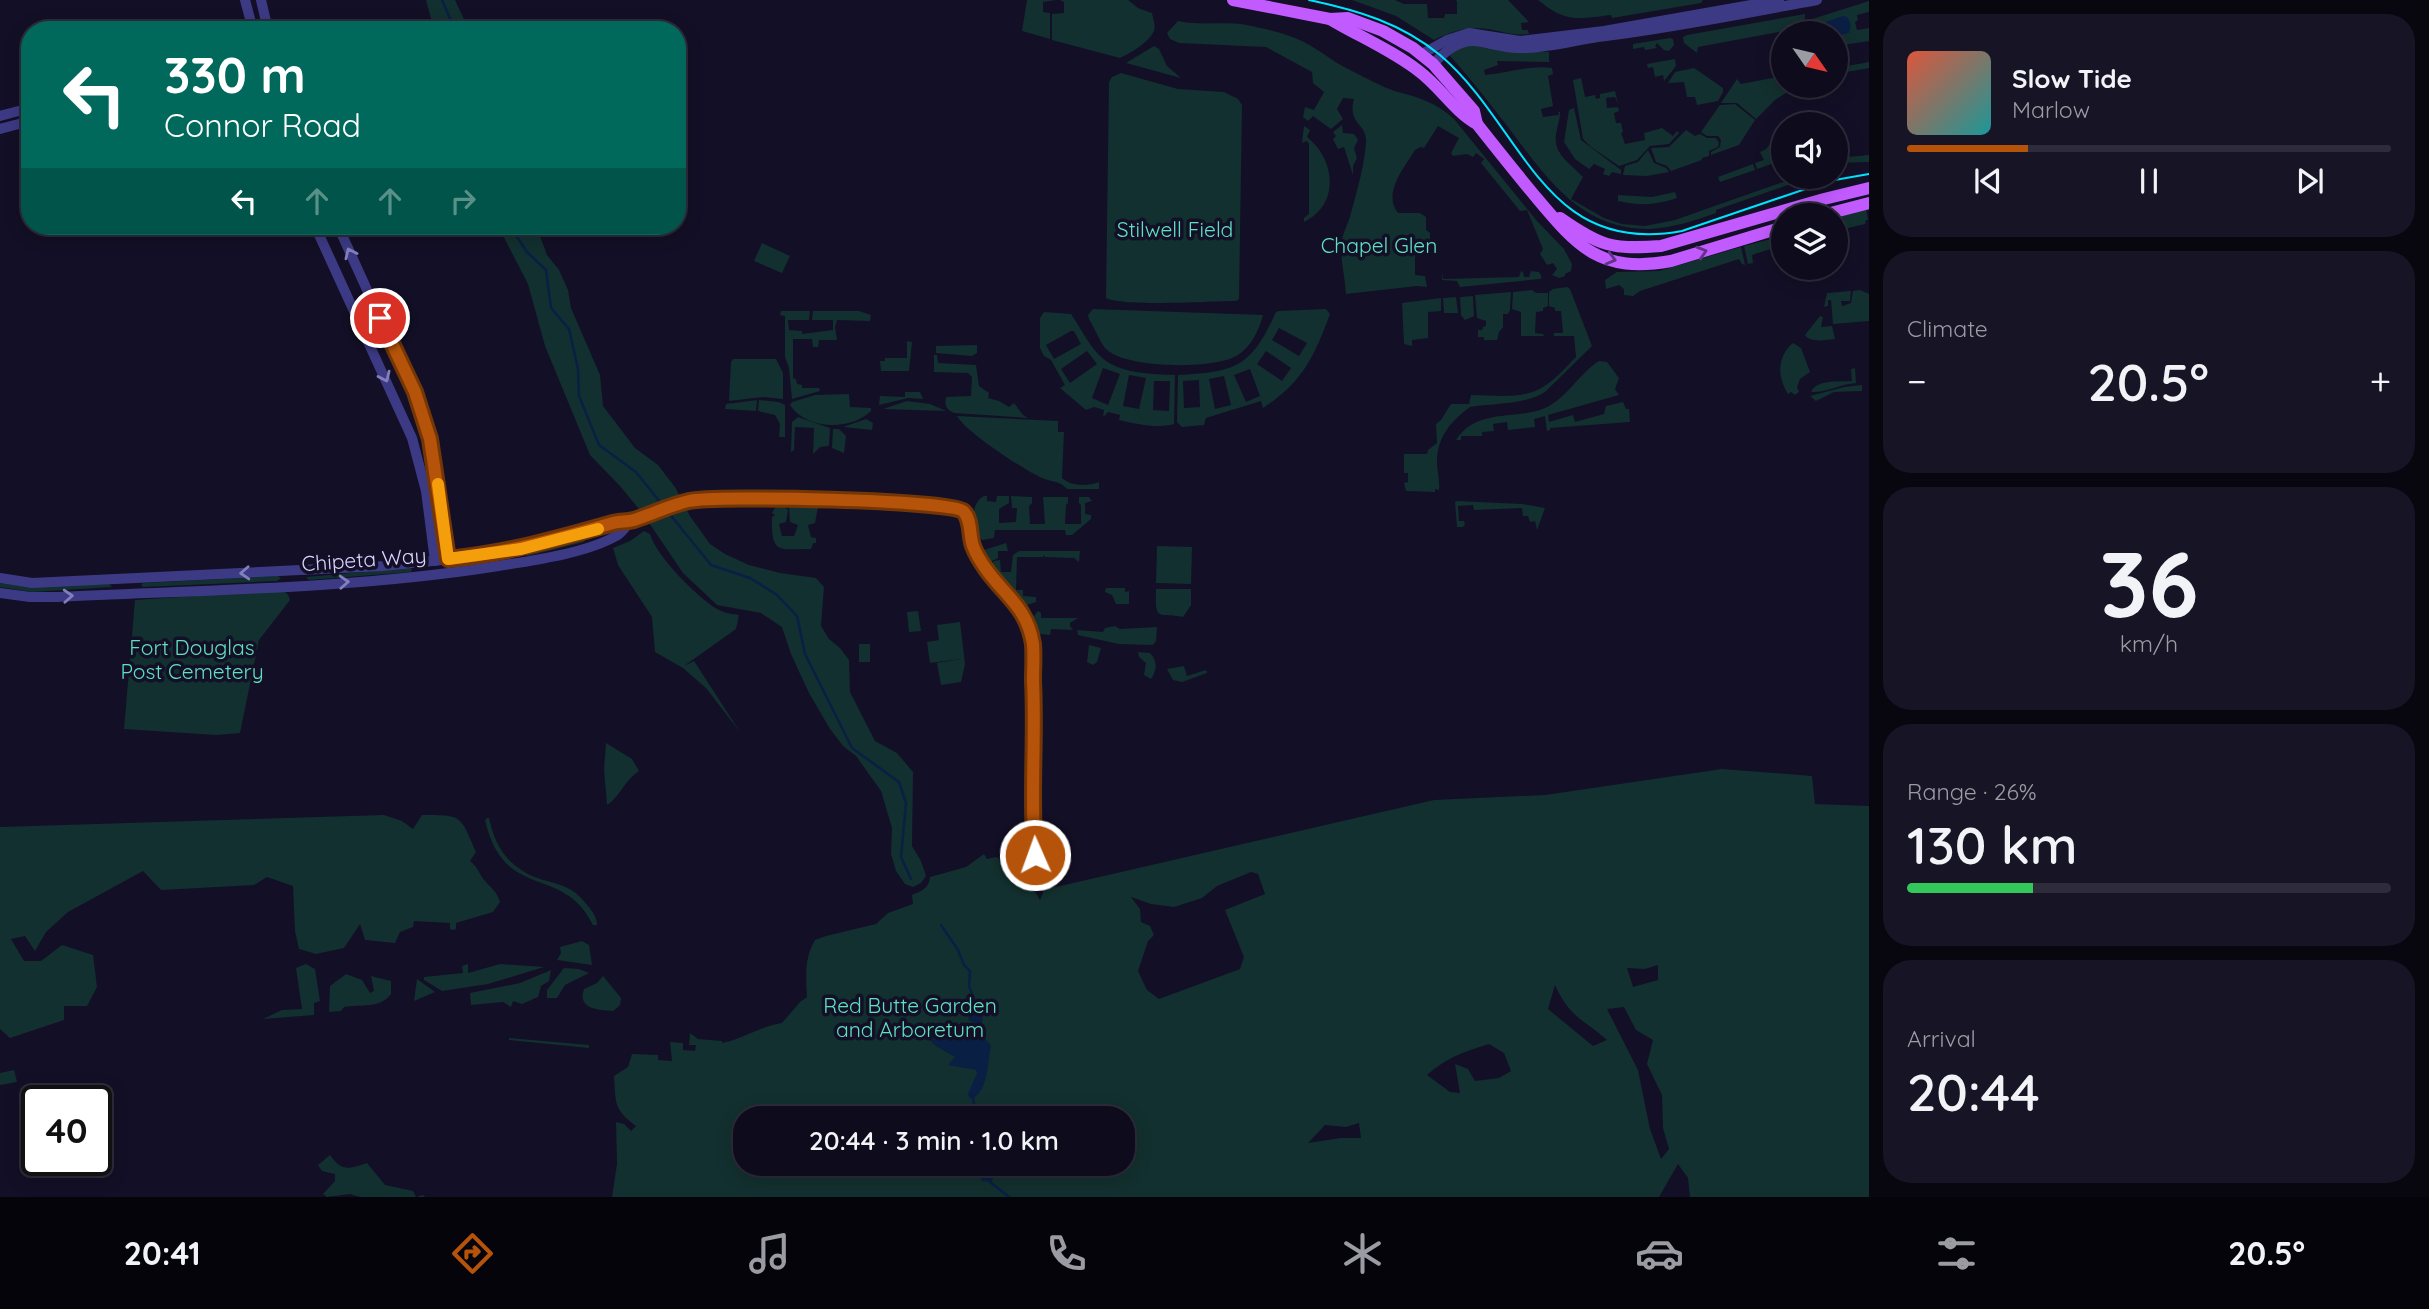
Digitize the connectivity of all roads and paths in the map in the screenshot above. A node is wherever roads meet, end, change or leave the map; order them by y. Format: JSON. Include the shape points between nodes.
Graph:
{"nodes":[{"id":1,"x":245,"y":0,"type":"edge"},
{"id":2,"x":261,"y":0,"type":"edge"},
{"id":3,"x":1233,"y":0,"type":"edge"},
{"id":4,"x":1779,"y":0,"type":"edge"},
{"id":5,"x":1817,"y":0,"type":"edge"},
{"id":6,"x":1330,"y":19,"type":"junction"},
{"id":7,"x":251,"y":21,"type":"edge"},
{"id":8,"x":266,"y":21,"type":"edge"},
{"id":9,"x":1341,"y":26,"type":"junction"},
{"id":10,"x":1422,"y":54,"type":"junction"},
{"id":11,"x":1433,"y":64,"type":"junction"},
{"id":12,"x":21,"y":110,"type":"edge"},
{"id":13,"x":0,"y":116,"type":"edge"},
{"id":14,"x":21,"y":123,"type":"edge"},
{"id":15,"x":1477,"y":124,"type":"junction"},
{"id":16,"x":0,"y":129,"type":"edge"},
{"id":17,"x":1869,"y":188,"type":"edge"},
{"id":18,"x":1869,"y":203,"type":"edge"},
{"id":19,"x":1545,"y":207,"type":"junction"},
{"id":20,"x":1848,"y":208,"type":"edge"},
{"id":21,"x":1771,"y":231,"type":"edge"},
{"id":22,"x":319,"y":235,"type":"edge"},
{"id":23,"x":342,"y":235,"type":"edge"},
{"id":24,"x":630,"y":521,"type":"junction"},
{"id":25,"x":448,"y":559,"type":"junction"},
{"id":26,"x":435,"y":561,"type":"junction"},
{"id":27,"x":0,"y":578,"type":"edge"},
{"id":28,"x":0,"y":593,"type":"edge"},
{"id":29,"x":1035,"y":855,"type":"dead end"}],
"edges":[{"from":1,"to":7,"type":"street"},
{"from":2,"to":8,"type":"street"},
{"from":3,"to":6,"type":"main road"},
{"from":4,"to":10,"type":"street","via":[[1520,41],[1469,33]]},
{"from":5,"to":11,"type":"street","via":[[1562,45],[1515,48],[1461,42]]},
{"from":6,"to":9,"type":"main road"},
{"from":6,"to":10,"type":"main road","via":[[1366,23]]},
{"from":9,"to":11,"type":"main road","via":[[1374,33]]},
{"from":9,"to":15,"type":"main road","via":[[1409,63]]},
{"from":10,"to":11,"type":"main road"},
{"from":11,"to":15,"type":"main road","via":[[1475,111]]},
{"from":12,"to":13,"type":"street"},
{"from":14,"to":16,"type":"street"},
{"from":15,"to":19,"type":"main road"},
{"from":17,"to":19,"type":"main road","via":[[1690,239],[1636,248],[1599,243]]},
{"from":18,"to":20,"type":"main road"},
{"from":19,"to":21,"type":"main road","one_way":true,"via":[[1568,236],[1588,250],[1635,265],[1671,261]]},
{"from":22,"to":26,"type":"street","one_way":true,"via":[[412,438],[426,491]]},
{"from":25,"to":23,"type":"street","one_way":true,"via":[[435,457],[423,413]]},
{"from":24,"to":25,"type":"street","name":"Chipeta Way","via":[[521,549]]},
{"from":28,"to":24,"type":"street","name":"Chipeta Way","one_way":true,"via":[[82,596],[451,573],[598,544],[619,535]]},
{"from":24,"to":29,"type":"street","via":[[691,500],[783,498],[950,506],[964,512],[981,562],[1017,605],[1033,644]]},
{"from":25,"to":26,"type":"street","name":"Chipeta Way"},
{"from":26,"to":27,"type":"street","name":"Chipeta Way","one_way":true,"via":[[60,582]]}]}
